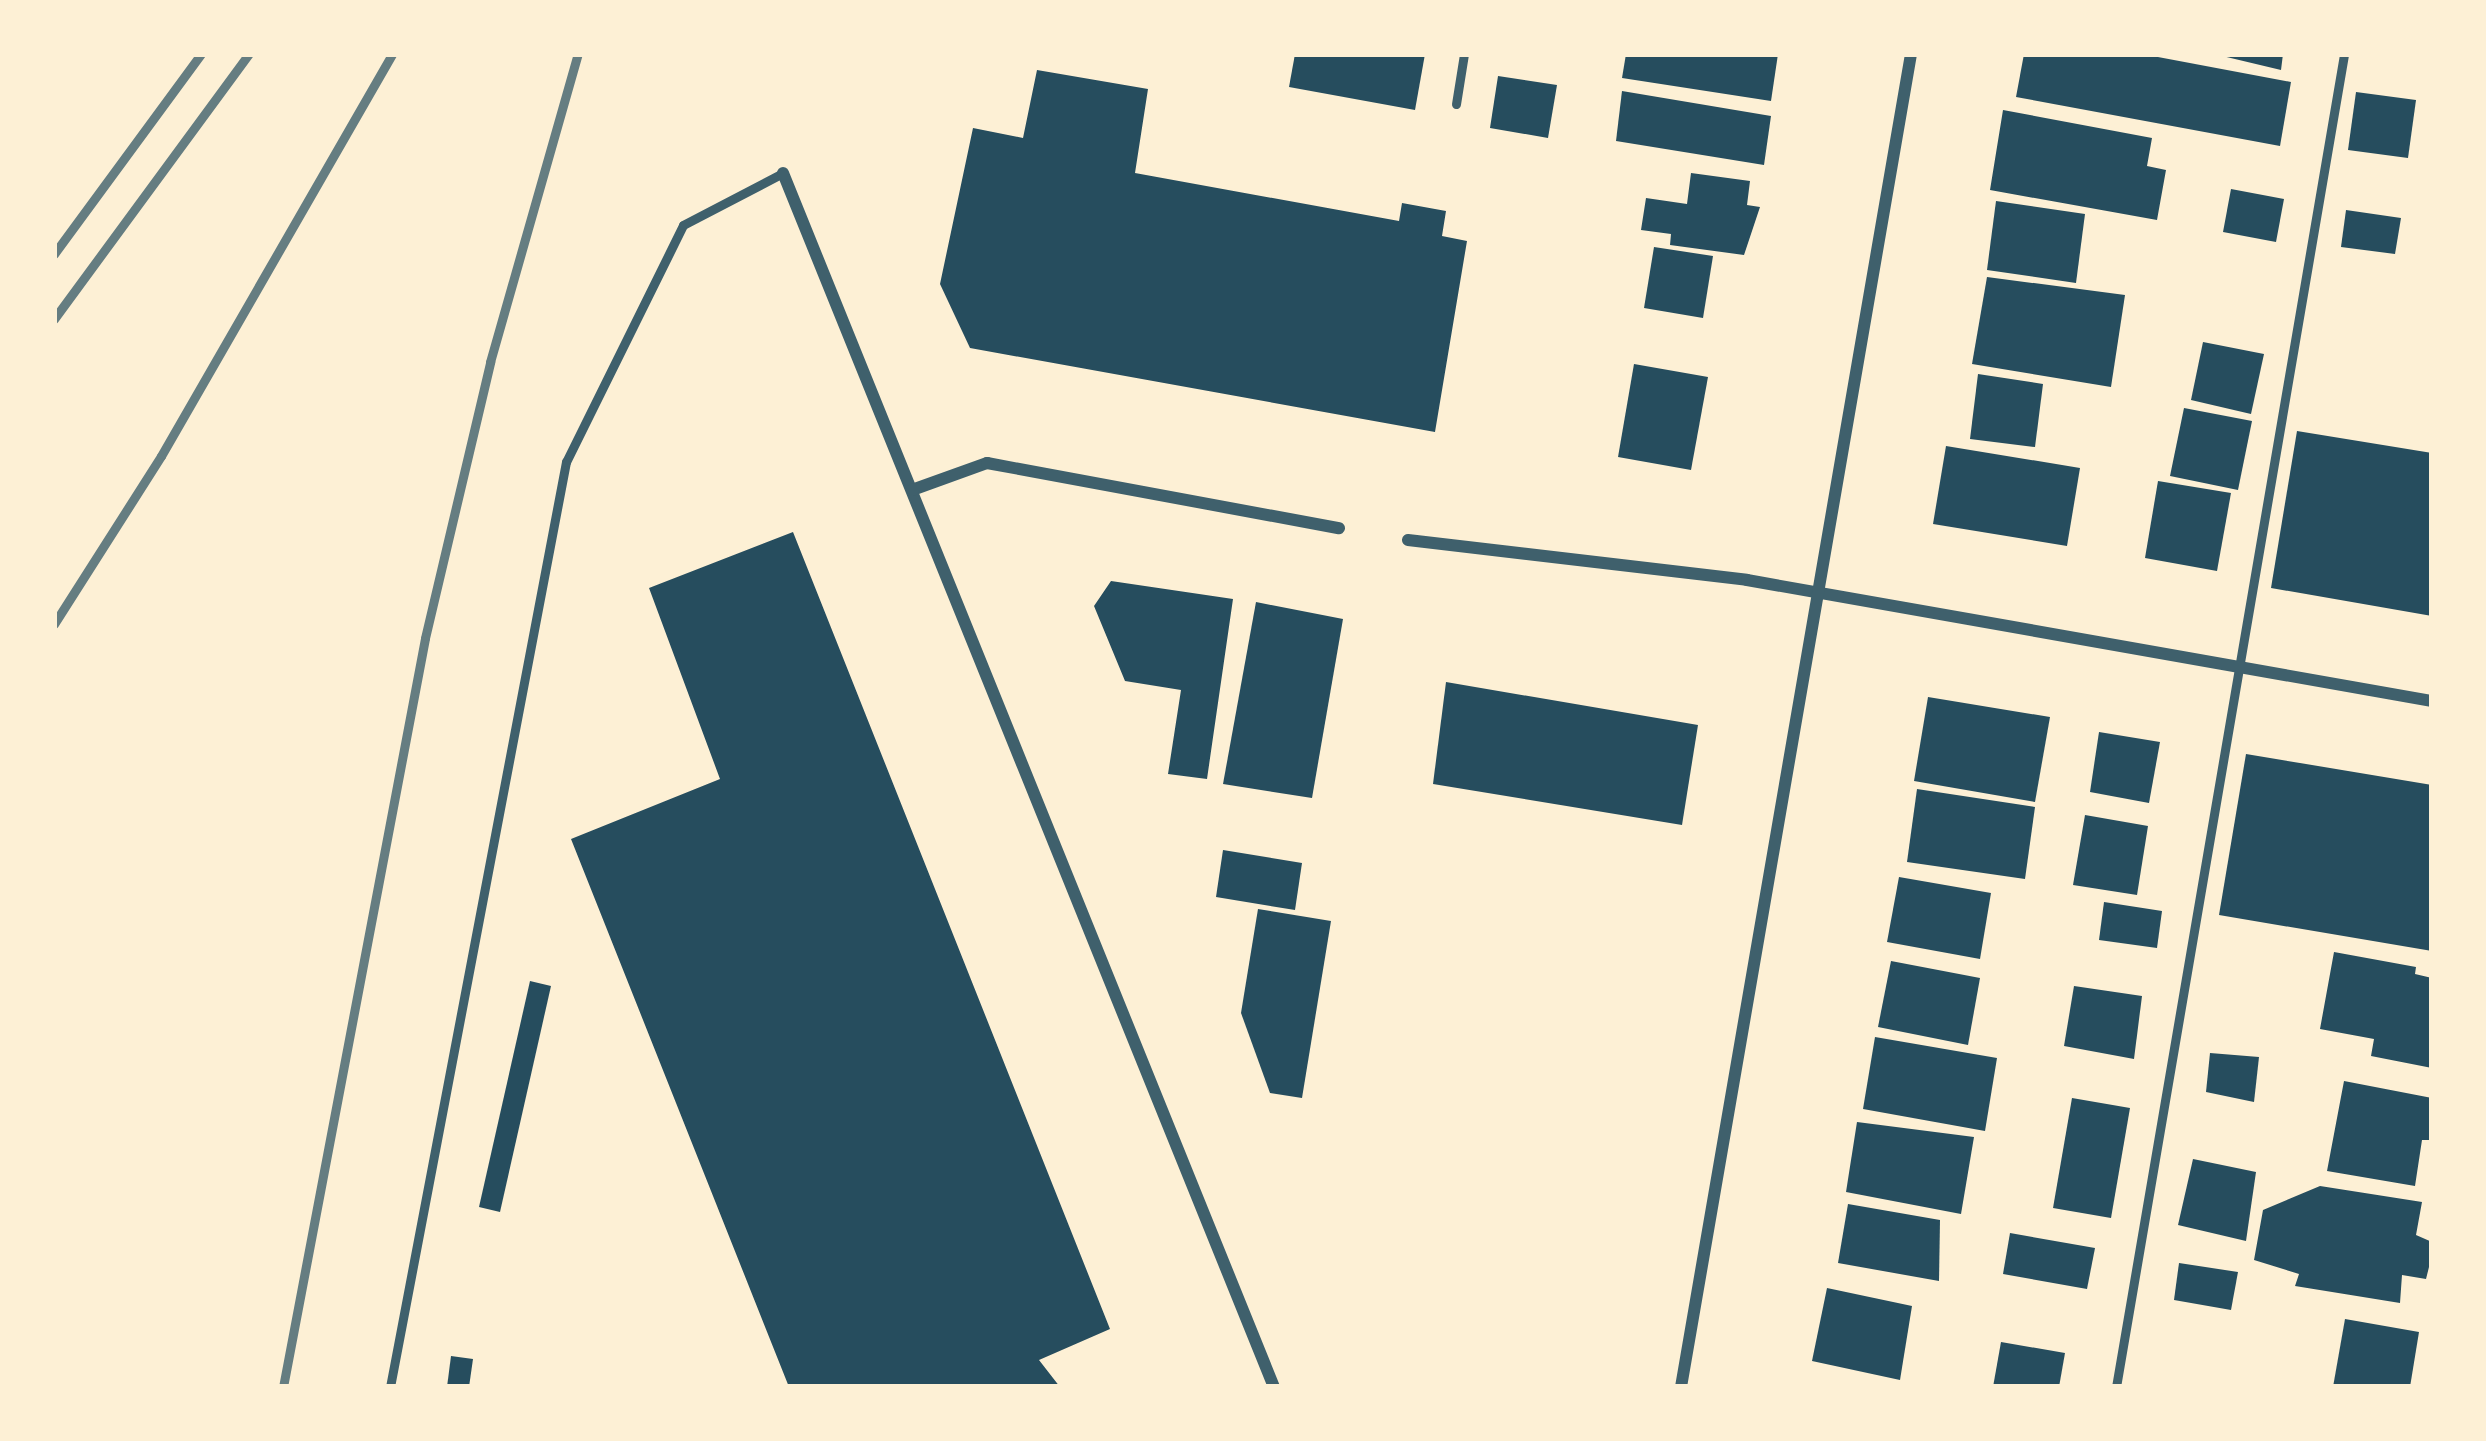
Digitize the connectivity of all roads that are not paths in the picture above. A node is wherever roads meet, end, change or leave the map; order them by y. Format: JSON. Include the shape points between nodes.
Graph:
{"nodes":[{"id":1,"x":1464,"y":54,"type":"edge"},
{"id":2,"x":1911,"y":54,"type":"edge"},
{"id":3,"x":2344,"y":54,"type":"edge"},
{"id":4,"x":1456,"y":104,"type":"dead end"},
{"id":5,"x":782,"y":173,"type":"joint"},
{"id":6,"x":912,"y":490,"type":"junction"},
{"id":7,"x":1340,"y":528,"type":"dead end"},
{"id":8,"x":1408,"y":540,"type":"dead end"},
{"id":9,"x":1820,"y":592,"type":"junction"},
{"id":10,"x":2238,"y":670,"type":"junction"},
{"id":11,"x":2432,"y":701,"type":"edge"},
{"id":12,"x":390,"y":1387,"type":"edge"},
{"id":13,"x":1274,"y":1387,"type":"edge"},
{"id":14,"x":1681,"y":1387,"type":"edge"},
{"id":15,"x":2116,"y":1387,"type":"edge"}],
"edges":[{"from":1,"to":4,"type":"lane"},
{"from":2,"to":9,"type":"street"},
{"from":3,"to":10,"type":"lane"},
{"from":5,"to":6,"type":"street"},
{"from":5,"to":12,"type":"lane","via":[[683,225],[566,462]]},
{"from":6,"to":7,"type":"street","via":[[987,463]]},
{"from":6,"to":13,"type":"street"},
{"from":8,"to":9,"type":"street"},
{"from":9,"to":10,"type":"street"},
{"from":9,"to":14,"type":"street"},
{"from":10,"to":11,"type":"street"},
{"from":10,"to":15,"type":"lane"}]}
